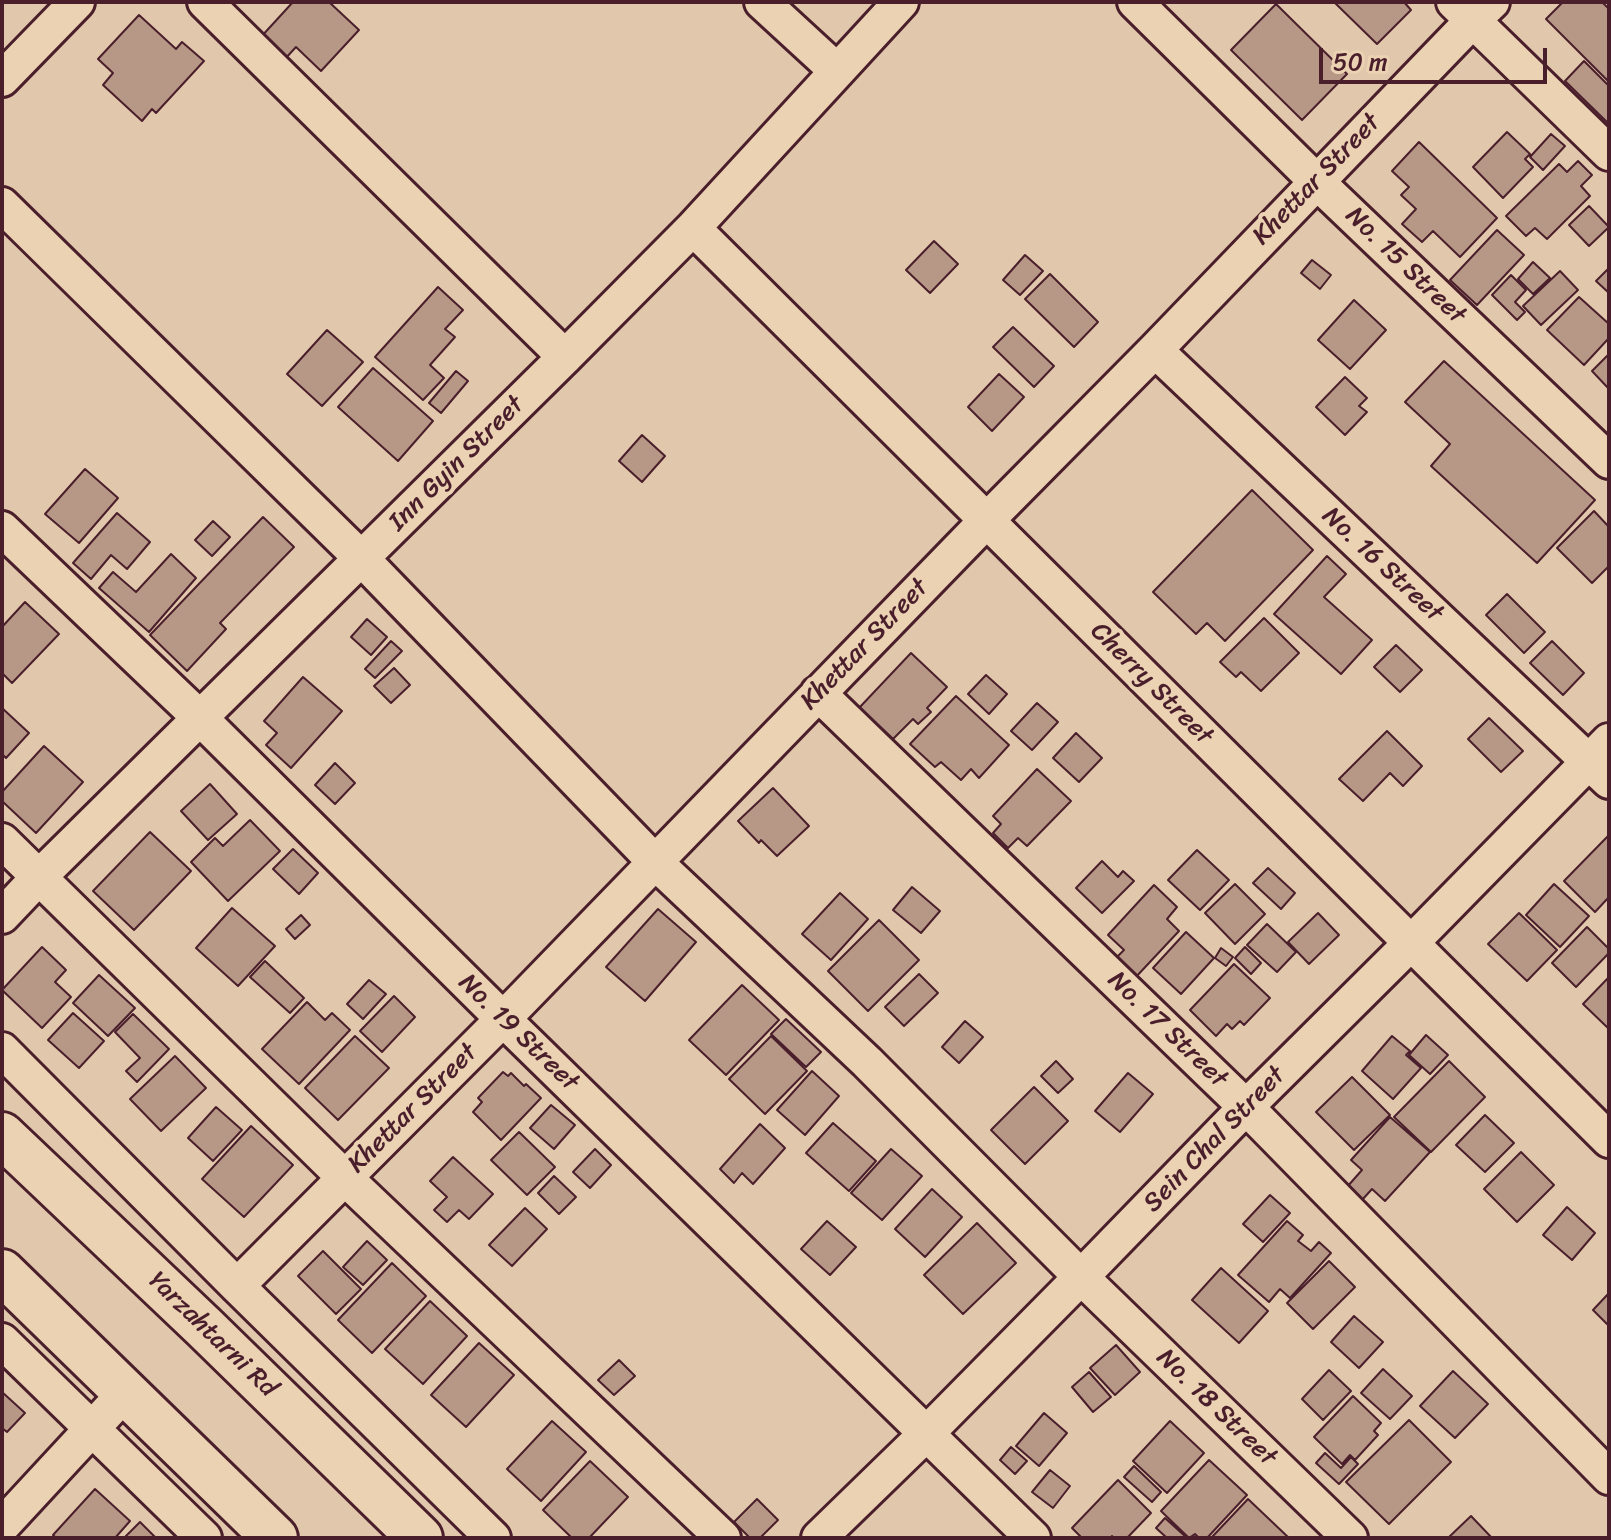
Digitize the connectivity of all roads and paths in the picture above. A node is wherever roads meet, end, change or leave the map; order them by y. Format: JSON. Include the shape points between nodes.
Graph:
{"nodes":[{"id":1,"x":77,"y":2,"type":"edge"},
{"id":2,"x":205,"y":2,"type":"edge"},
{"id":3,"x":762,"y":2,"type":"edge"},
{"id":4,"x":901,"y":2,"type":"edge"},
{"id":5,"x":1135,"y":2,"type":"edge"},
{"id":6,"x":1473,"y":8,"type":"edge"},
{"id":7,"x":837,"y":71,"type":"junction"},
{"id":8,"x":2,"y":79,"type":"edge"},
{"id":9,"x":1609,"y":153,"type":"edge"},
{"id":10,"x":1316,"y":181,"type":"junction"},
{"id":11,"x":2,"y":205,"type":"edge"},
{"id":12,"x":693,"y":228,"type":"junction"},
{"id":13,"x":1155,"y":350,"type":"junction"},
{"id":14,"x":565,"y":357,"type":"junction"},
{"id":15,"x":1609,"y":461,"type":"edge"},
{"id":16,"x":987,"y":520,"type":"junction"},
{"id":17,"x":2,"y":529,"type":"edge"},
{"id":18,"x":361,"y":558,"type":"junction"},
{"id":19,"x":818,"y":693,"type":"junction"},
{"id":20,"x":200,"y":718,"type":"junction"},
{"id":21,"x":1602,"y":761,"type":"edge"},
{"id":22,"x":2,"y":841,"type":"edge"},
{"id":23,"x":655,"y":862,"type":"junction"},
{"id":24,"x":39,"y":877,"type":"junction"},
{"id":25,"x":2,"y":916,"type":"edge"},
{"id":26,"x":1411,"y":943,"type":"junction"},
{"id":27,"x":503,"y":1019,"type":"junction"},
{"id":28,"x":2,"y":1050,"type":"edge"},
{"id":29,"x":1246,"y":1107,"type":"junction"},
{"id":30,"x":2,"y":1135,"type":"edge"},
{"id":31,"x":1609,"y":1140,"type":"edge"},
{"id":32,"x":344,"y":1177,"type":"junction"},
{"id":33,"x":2,"y":1272,"type":"edge"},
{"id":34,"x":1081,"y":1277,"type":"junction"},
{"id":35,"x":237,"y":1286,"type":"junction"},
{"id":36,"x":2,"y":1341,"type":"edge"},
{"id":37,"x":125,"y":1393,"type":"junction"},
{"id":38,"x":91,"y":1428,"type":"junction"},
{"id":39,"x":927,"y":1433,"type":"junction"},
{"id":40,"x":1609,"y":1477,"type":"edge"},
{"id":41,"x":2,"y":1526,"type":"edge"},
{"id":42,"x":204,"y":1538,"type":"edge"},
{"id":43,"x":275,"y":1538,"type":"edge"},
{"id":44,"x":420,"y":1538,"type":"edge"},
{"id":45,"x":493,"y":1538,"type":"edge"},
{"id":46,"x":723,"y":1538,"type":"edge"},
{"id":47,"x":819,"y":1538,"type":"edge"},
{"id":48,"x":1033,"y":1538,"type":"edge"},
{"id":49,"x":1350,"y":1538,"type":"edge"}],
"edges":[{"from":1,"to":8,"type":"street"},
{"from":2,"to":14,"type":"street"},
{"from":3,"to":7,"type":"street"},
{"from":4,"to":7,"type":"street","name":"Inn Gyin Street"},
{"from":5,"to":10,"type":"street","name":"No. 15 Street"},
{"from":6,"to":9,"type":"street"},
{"from":6,"to":10,"type":"street","name":"Khettar Street"},
{"from":7,"to":12,"type":"street","name":"Inn Gyin Street"},
{"from":10,"to":13,"type":"street","name":"Khettar Street"},
{"from":10,"to":15,"type":"street","name":"No. 15 Street"},
{"from":11,"to":18,"type":"street","name":"No. 18 Street"},
{"from":12,"to":14,"type":"street","name":"Inn Gyin Street"},
{"from":12,"to":16,"type":"street","name":"Cherry Street"},
{"from":13,"to":16,"type":"street","name":"Khettar Street"},
{"from":13,"to":21,"type":"street","name":"No. 16 Street"},
{"from":14,"to":18,"type":"street","name":"Inn Gyin Street"},
{"from":16,"to":19,"type":"street","name":"Khettar Street"},
{"from":16,"to":26,"type":"street","name":"Cherry Street"},
{"from":17,"to":20,"type":"street","name":"No. 19 Street"},
{"from":18,"to":20,"type":"street","name":"Inn Gyin Street"},
{"from":18,"to":23,"type":"street","name":"No. 18 Street"},
{"from":19,"to":23,"type":"street","name":"Khettar Street"},
{"from":19,"to":29,"type":"street","name":"No. 17 Street"},
{"from":20,"to":24,"type":"street","name":"Inn Gyin Street"},
{"from":20,"to":27,"type":"street","name":"No. 19 Street"},
{"from":21,"to":26,"type":"street","name":"Sein Chal Street"},
{"from":22,"to":24,"type":"street"},
{"from":23,"to":27,"type":"street","name":"Khettar Street"},
{"from":23,"to":34,"type":"street","name":"No. 18 Street","via":[[867,1062]]},
{"from":24,"to":25,"type":"street","name":"Inn Gyin Street"},
{"from":24,"to":32,"type":"street"},
{"from":26,"to":29,"type":"street","name":"Sein Chal Street"},
{"from":26,"to":31,"type":"street","name":"Cherry Street"},
{"from":27,"to":32,"type":"street","name":"Khettar Street"},
{"from":27,"to":39,"type":"street","name":"No. 19 Street"},
{"from":28,"to":35,"type":"street"},
{"from":29,"to":34,"type":"street","name":"Sein Chal Street"},
{"from":29,"to":40,"type":"street","name":"No. 17 Street"},
{"from":30,"to":44,"type":"main road","name":"Yarzahtarni Rd"},
{"from":32,"to":35,"type":"street","name":"Khettar Street"},
{"from":32,"to":46,"type":"street"},
{"from":33,"to":37,"type":"main road"},
{"from":34,"to":39,"type":"street","name":"Sein Chal Street"},
{"from":34,"to":49,"type":"street","name":"No. 18 Street"},
{"from":35,"to":45,"type":"street"},
{"from":36,"to":38,"type":"street"},
{"from":37,"to":38,"type":"street"},
{"from":37,"to":43,"type":"main road"},
{"from":38,"to":41,"type":"street"},
{"from":38,"to":42,"type":"street"},
{"from":39,"to":47,"type":"street","name":"Sein Chal Street"},
{"from":39,"to":48,"type":"street","name":"No. 19 Street"}]}
